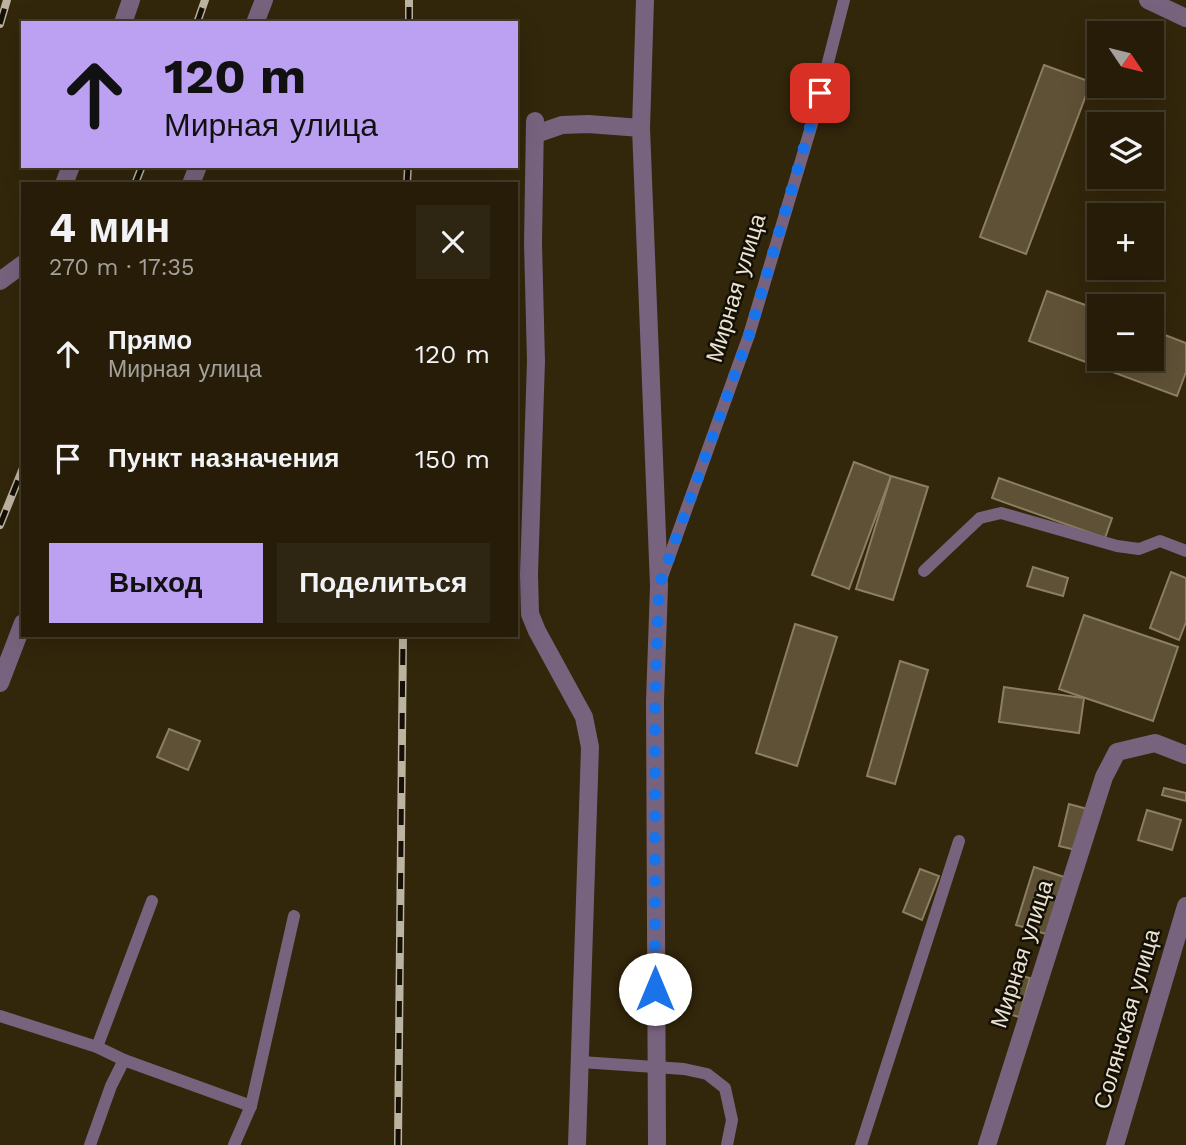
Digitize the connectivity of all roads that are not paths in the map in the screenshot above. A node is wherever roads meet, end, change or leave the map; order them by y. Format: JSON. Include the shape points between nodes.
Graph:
{"nodes":[{"id":1,"x":131,"y":0,"type":"edge"},
{"id":2,"x":264,"y":0,"type":"edge"},
{"id":3,"x":645,"y":0,"type":"edge"},
{"id":4,"x":844,"y":0,"type":"edge"},
{"id":5,"x":1147,"y":0,"type":"edge"},
{"id":6,"x":1186,"y":18,"type":"edge"},
{"id":7,"x":124,"y":21,"type":"edge"},
{"id":8,"x":256,"y":21,"type":"edge"},
{"id":9,"x":641,"y":128,"type":"junction"},
{"id":10,"x":21,"y":265,"type":"edge"},
{"id":11,"x":0,"y":281,"type":"edge"},
{"id":12,"x":1186,"y":551,"type":"edge"},
{"id":13,"x":925,"y":571,"type":"dead end"},
{"id":14,"x":659,"y":586,"type":"junction"},
{"id":15,"x":21,"y":629,"type":"edge"},
{"id":16,"x":0,"y":684,"type":"edge"},
{"id":17,"x":1186,"y":755,"type":"edge"},
{"id":18,"x":959,"y":841,"type":"dead end"},
{"id":19,"x":152,"y":901,"type":"dead end"},
{"id":20,"x":1186,"y":906,"type":"edge"},
{"id":21,"x":294,"y":916,"type":"dead end"},
{"id":22,"x":0,"y":1016,"type":"edge"},
{"id":23,"x":97,"y":1046,"type":"junction"},
{"id":24,"x":124,"y":1060,"type":"junction"},
{"id":25,"x":581,"y":1062,"type":"junction"},
{"id":26,"x":655,"y":1068,"type":"junction"},
{"id":27,"x":251,"y":1106,"type":"junction"},
{"id":28,"x":90,"y":1145,"type":"edge"},
{"id":29,"x":234,"y":1145,"type":"edge"},
{"id":30,"x":577,"y":1145,"type":"edge"},
{"id":31,"x":657,"y":1145,"type":"edge"},
{"id":32,"x":727,"y":1145,"type":"edge"},
{"id":33,"x":861,"y":1145,"type":"edge"},
{"id":34,"x":987,"y":1145,"type":"edge"},
{"id":35,"x":1115,"y":1145,"type":"edge"}],
"edges":[{"from":1,"to":7,"type":"street"},
{"from":2,"to":8,"type":"street"},
{"from":3,"to":9,"type":"street"},
{"from":4,"to":14,"type":"lane","name":"Мирная улица","via":[[749,335]]},
{"from":5,"to":6,"type":"street"},
{"from":9,"to":14,"type":"street"},
{"from":9,"to":25,"type":"street","via":[[535,127],[536,361],[529,596],[530,614],[583,717],[590,747]]},
{"from":10,"to":11,"type":"street"},
{"from":12,"to":13,"type":"lane","via":[[1160,541],[1139,549],[1117,547],[1001,513],[980,517]]},
{"from":14,"to":26,"type":"street"},
{"from":15,"to":16,"type":"street"},
{"from":17,"to":34,"type":"street","name":"Мирная улица","via":[[1154,743],[1116,752],[1104,777]]},
{"from":18,"to":33,"type":"lane"},
{"from":19,"to":23,"type":"lane"},
{"from":20,"to":35,"type":"street","name":"Солянская улица"},
{"from":21,"to":27,"type":"lane"},
{"from":22,"to":23,"type":"lane"},
{"from":23,"to":24,"type":"lane"},
{"from":24,"to":27,"type":"lane"},
{"from":24,"to":28,"type":"lane"},
{"from":25,"to":26,"type":"lane"},
{"from":25,"to":30,"type":"street"},
{"from":26,"to":31,"type":"street"},
{"from":26,"to":32,"type":"lane","via":[[707,1074],[725,1088],[732,1120]]},
{"from":27,"to":29,"type":"lane"}]}
